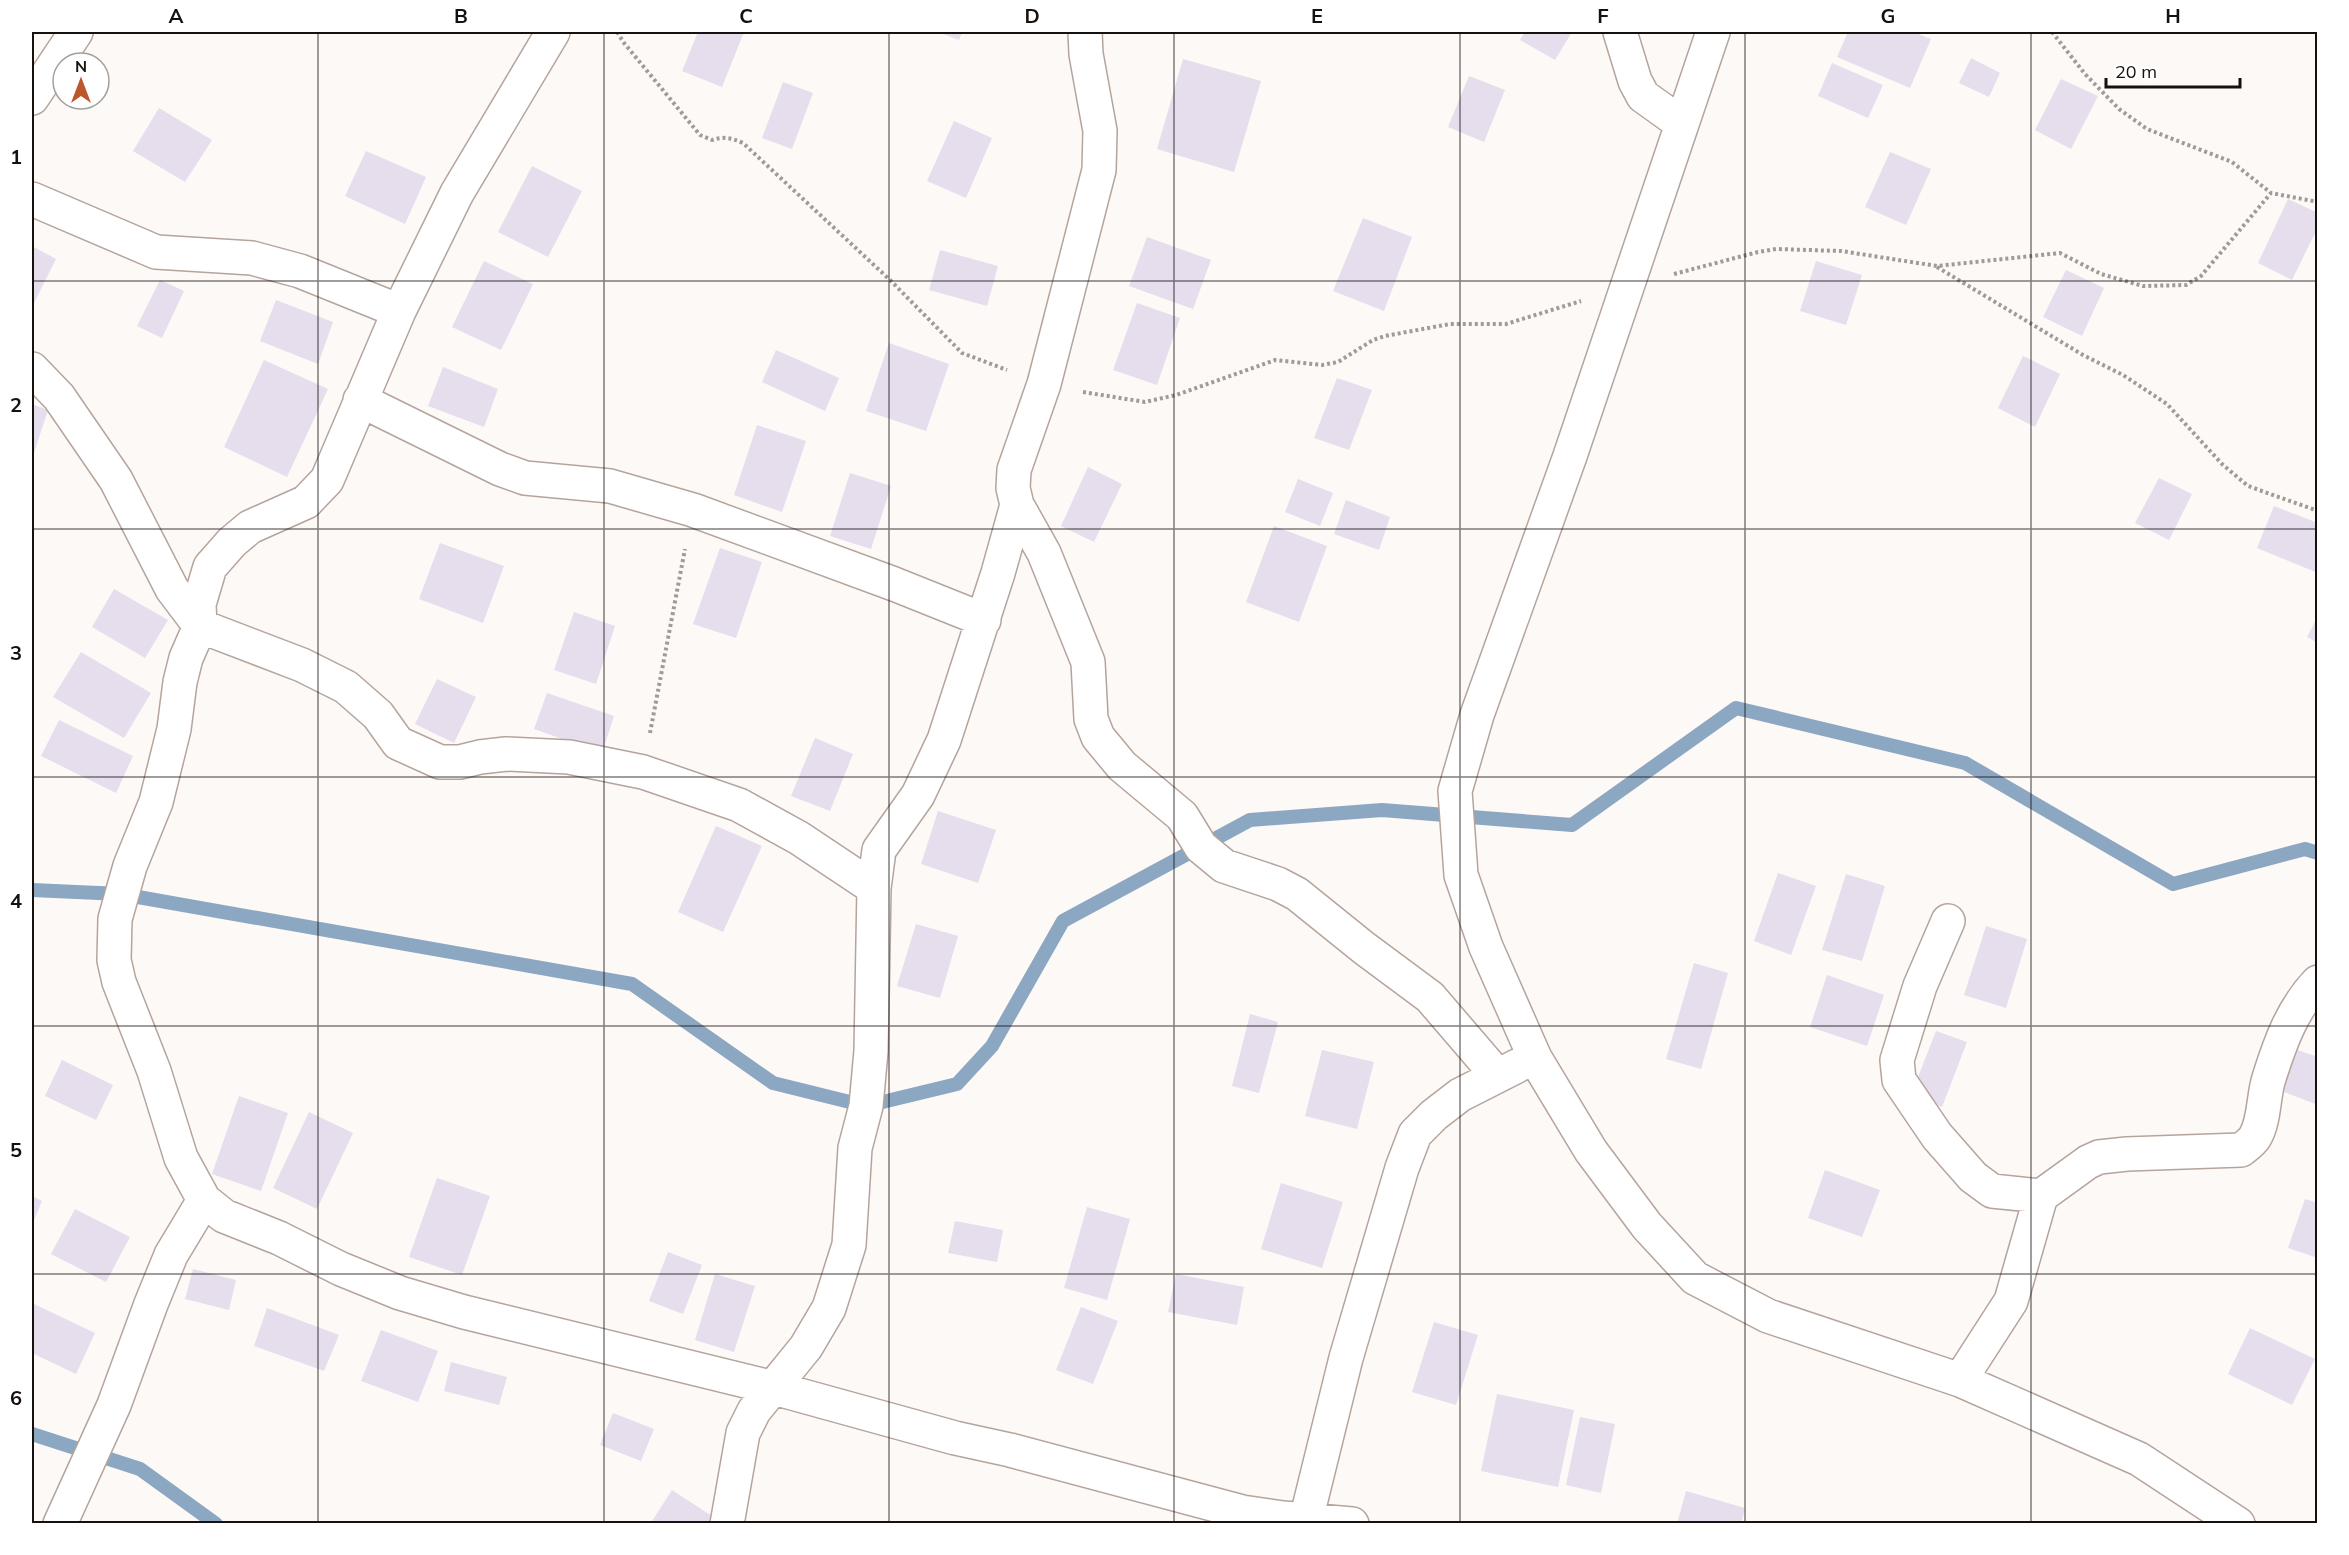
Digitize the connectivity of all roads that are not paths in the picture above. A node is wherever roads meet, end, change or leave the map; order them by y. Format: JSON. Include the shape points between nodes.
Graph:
{"nodes":[{"id":1,"x":76,"y":32,"type":"edge"},
{"id":2,"x":553,"y":32,"type":"edge"},
{"id":3,"x":1085,"y":32,"type":"edge"},
{"id":4,"x":1620,"y":32,"type":"edge"},
{"id":5,"x":1713,"y":32,"type":"edge"},
{"id":6,"x":32,"y":98,"type":"edge"},
{"id":7,"x":1682,"y":124,"type":"junction"},
{"id":8,"x":32,"y":199,"type":"edge"},
{"id":9,"x":399,"y":310,"type":"junction"},
{"id":10,"x":32,"y":369,"type":"edge"},
{"id":11,"x":360,"y":400,"type":"junction"},
{"id":12,"x":1017,"y":505,"type":"junction"},
{"id":13,"x":984,"y":620,"type":"junction"},
{"id":14,"x":200,"y":626,"type":"junction"},
{"id":15,"x":874,"y":888,"type":"junction"},
{"id":16,"x":1948,"y":921,"type":"dead end"},
{"id":17,"x":2318,"y":982,"type":"edge"},
{"id":18,"x":1535,"y":1058,"type":"junction"},
{"id":19,"x":1497,"y":1075,"type":"junction"},
{"id":20,"x":2041,"y":1196,"type":"junction"},
{"id":21,"x":204,"y":1200,"type":"junction"},
{"id":22,"x":1960,"y":1380,"type":"junction"},
{"id":23,"x":774,"y":1388,"type":"junction"},
{"id":24,"x":1306,"y":1521,"type":"edge"},
{"id":25,"x":60,"y":1524,"type":"edge"},
{"id":26,"x":727,"y":1524,"type":"edge"},
{"id":27,"x":1352,"y":1524,"type":"edge"},
{"id":28,"x":2238,"y":1524,"type":"edge"}],
"edges":[{"from":1,"to":6,"type":"street"},
{"from":2,"to":9,"type":"street","via":[[457,193]]},
{"from":3,"to":12,"type":"street","via":[[1100,131],[1099,170],[1044,384],[1014,470]]},
{"from":4,"to":7,"type":"street","via":[[1643,96]]},
{"from":5,"to":7,"type":"street"},
{"from":7,"to":18,"type":"street","via":[[1477,716],[1455,790],[1461,875],[1486,947]]},
{"from":8,"to":9,"type":"street","via":[[156,252],[252,258],[300,271]]},
{"from":9,"to":11,"type":"street"},
{"from":10,"to":14,"type":"street","via":[[59,397],[117,480],[172,589]]},
{"from":11,"to":13,"type":"street","via":[[525,478],[610,486],[693,510]]},
{"from":11,"to":14,"type":"street","via":[[327,480],[306,502],[250,527],[210,567],[199,604]]},
{"from":12,"to":13,"type":"street"},
{"from":12,"to":19,"type":"street","via":[[1044,554],[1088,662],[1091,719],[1098,737],[1122,766],[1182,816],[1201,846],[1224,866],[1297,894],[1430,998]]},
{"from":13,"to":15,"type":"street","via":[[944,740],[918,795],[879,850]]},
{"from":14,"to":15,"type":"street","via":[[302,665],[346,687],[378,715],[398,743],[440,762],[506,754],[570,757],[643,772],[739,805],[799,838]]},
{"from":14,"to":21,"type":"street","via":[[180,682],[174,729],[156,802],[121,894],[115,919],[114,960],[181,1158]]},
{"from":15,"to":23,"type":"street","via":[[872,1051],[866,1106],[855,1148],[849,1245],[829,1308],[806,1347]]},
{"from":16,"to":20,"type":"street","via":[[1920,986],[1897,1060],[1899,1080],[1936,1136],[1973,1177],[1992,1191]]},
{"from":17,"to":20,"type":"street","via":[[2302,998],[2289,1022],[2269,1079],[2255,1138],[2241,1150],[2099,1157]]},
{"from":18,"to":19,"type":"street"},
{"from":18,"to":22,"type":"street","via":[[1591,1151],[1647,1226],[1695,1278],[1768,1316]]},
{"from":19,"to":24,"type":"street","via":[[1460,1095],[1415,1134],[1346,1358]]},
{"from":20,"to":22,"type":"street","via":[[2011,1301]]},
{"from":21,"to":23,"type":"street","via":[[224,1216],[400,1293]]},
{"from":21,"to":25,"type":"street","via":[[171,1255],[114,1405]]},
{"from":22,"to":28,"type":"street","via":[[2139,1459]]},
{"from":23,"to":24,"type":"street","via":[[1242,1512]]},
{"from":23,"to":26,"type":"street","via":[[754,1411],[743,1432]]},
{"from":24,"to":27,"type":"street"}]}
